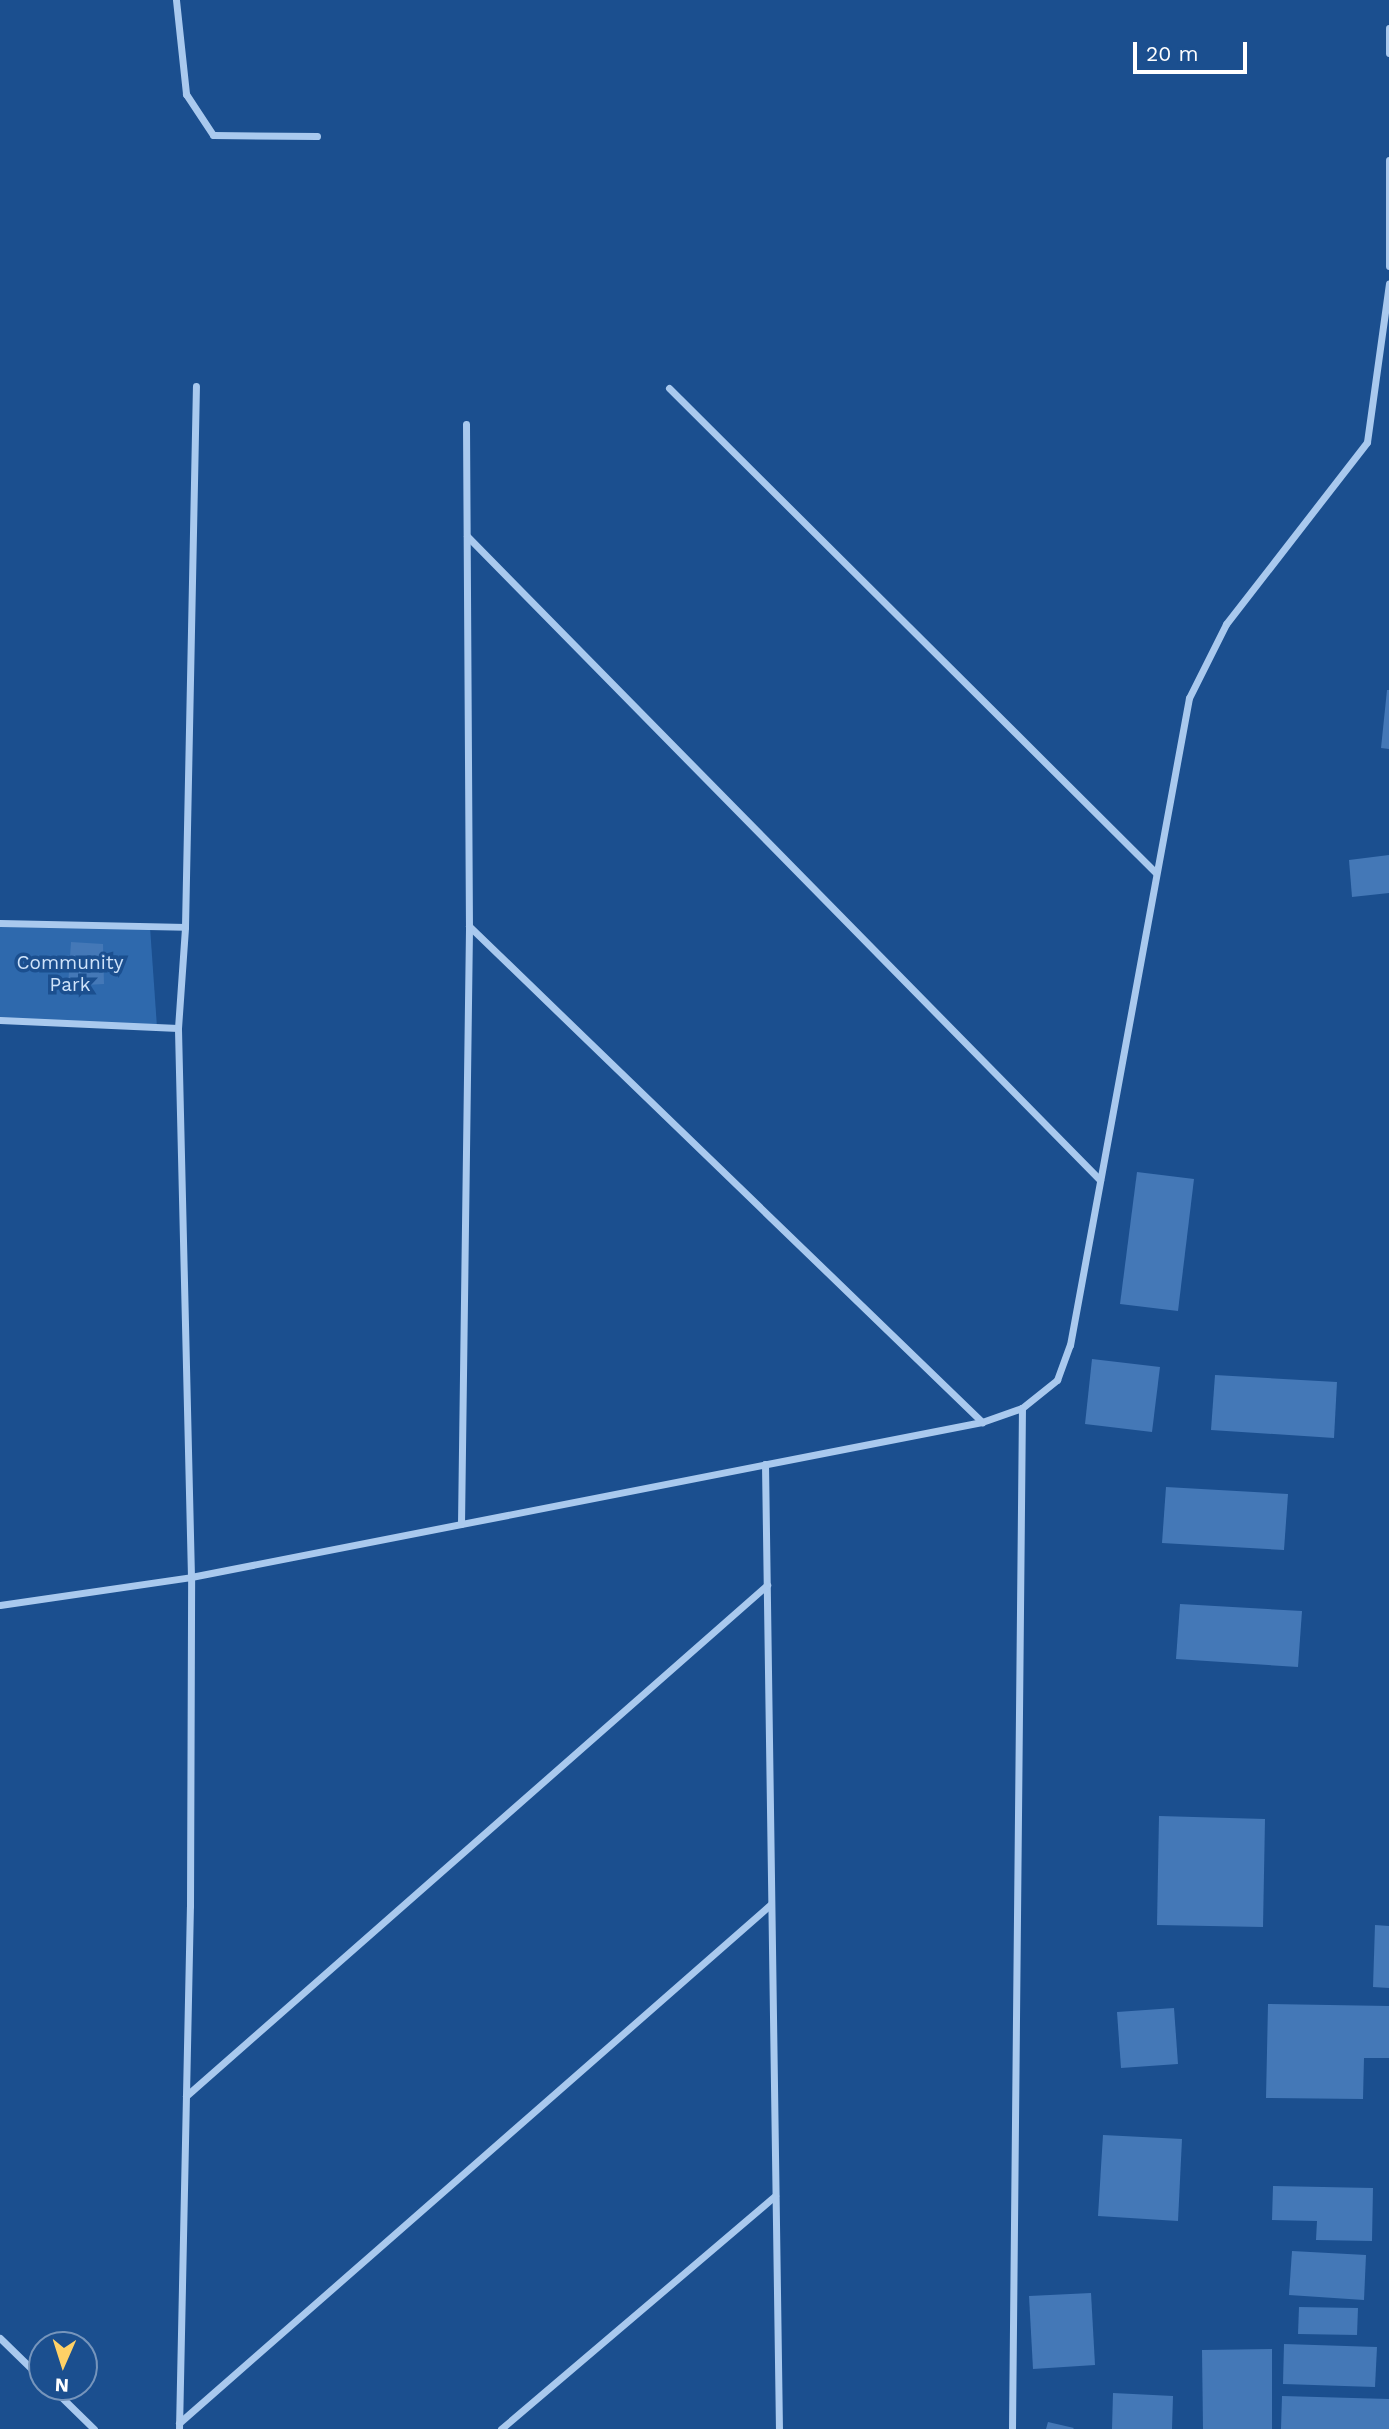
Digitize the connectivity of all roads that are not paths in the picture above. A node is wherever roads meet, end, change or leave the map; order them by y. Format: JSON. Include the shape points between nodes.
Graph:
{"nodes":[{"id":1,"x":176,"y":0,"type":"edge"},
{"id":2,"x":1389,"y":28,"type":"edge"},
{"id":3,"x":1389,"y":53,"type":"edge"},
{"id":4,"x":317,"y":135,"type":"dead end"},
{"id":5,"x":1389,"y":160,"type":"edge"},
{"id":6,"x":1388,"y":173,"type":"edge"},
{"id":7,"x":1389,"y":266,"type":"edge"},
{"id":8,"x":1389,"y":284,"type":"edge"},
{"id":9,"x":196,"y":386,"type":"dead end"},
{"id":10,"x":669,"y":388,"type":"dead end"},
{"id":11,"x":466,"y":424,"type":"dead end"},
{"id":12,"x":467,"y":536,"type":"junction"},
{"id":13,"x":1157,"y":873,"type":"junction"},
{"id":14,"x":0,"y":923,"type":"edge"},
{"id":15,"x":469,"y":926,"type":"junction"},
{"id":16,"x":186,"y":927,"type":"junction"},
{"id":17,"x":0,"y":1020,"type":"edge"},
{"id":18,"x":178,"y":1028,"type":"junction"},
{"id":19,"x":1100,"y":1180,"type":"junction"},
{"id":20,"x":1022,"y":1408,"type":"junction"},
{"id":21,"x":982,"y":1422,"type":"junction"},
{"id":22,"x":765,"y":1464,"type":"junction"},
{"id":23,"x":461,"y":1524,"type":"junction"},
{"id":24,"x":191,"y":1577,"type":"junction"},
{"id":25,"x":766,"y":1585,"type":"junction"},
{"id":26,"x":0,"y":1605,"type":"edge"},
{"id":27,"x":771,"y":1904,"type":"junction"},
{"id":28,"x":186,"y":2096,"type":"junction"},
{"id":29,"x":775,"y":2196,"type":"junction"},
{"id":30,"x":0,"y":2339,"type":"edge"},
{"id":31,"x":28,"y":2366,"type":"edge"},
{"id":32,"x":65,"y":2401,"type":"edge"},
{"id":33,"x":179,"y":2426,"type":"edge"},
{"id":34,"x":94,"y":2429,"type":"edge"},
{"id":35,"x":501,"y":2429,"type":"edge"},
{"id":36,"x":779,"y":2429,"type":"edge"},
{"id":37,"x":1012,"y":2429,"type":"edge"}],
"edges":[{"from":1,"to":4,"type":"street","via":[[186,94],[214,135]]},
{"from":2,"to":3,"type":"street"},
{"from":5,"to":6,"type":"street"},
{"from":6,"to":7,"type":"street"},
{"from":8,"to":13,"type":"street","via":[[1367,442],[1226,624],[1189,698]]},
{"from":9,"to":16,"type":"street"},
{"from":10,"to":13,"type":"street"},
{"from":11,"to":12,"type":"street"},
{"from":12,"to":15,"type":"street"},
{"from":12,"to":19,"type":"street"},
{"from":13,"to":19,"type":"street"},
{"from":14,"to":16,"type":"street"},
{"from":15,"to":21,"type":"street"},
{"from":15,"to":23,"type":"street"},
{"from":16,"to":18,"type":"street"},
{"from":17,"to":18,"type":"street"},
{"from":18,"to":24,"type":"street"},
{"from":19,"to":20,"type":"street","via":[[1070,1345],[1057,1380]]},
{"from":20,"to":21,"type":"street"},
{"from":20,"to":37,"type":"street"},
{"from":21,"to":22,"type":"street"},
{"from":22,"to":23,"type":"street"},
{"from":22,"to":25,"type":"street"},
{"from":23,"to":24,"type":"street"},
{"from":24,"to":26,"type":"street"},
{"from":24,"to":28,"type":"street"},
{"from":25,"to":27,"type":"street"},
{"from":25,"to":28,"type":"street"},
{"from":27,"to":29,"type":"street"},
{"from":27,"to":33,"type":"street"},
{"from":28,"to":33,"type":"street"},
{"from":29,"to":35,"type":"street"},
{"from":29,"to":36,"type":"street"},
{"from":30,"to":31,"type":"street"},
{"from":32,"to":34,"type":"street"}]}
